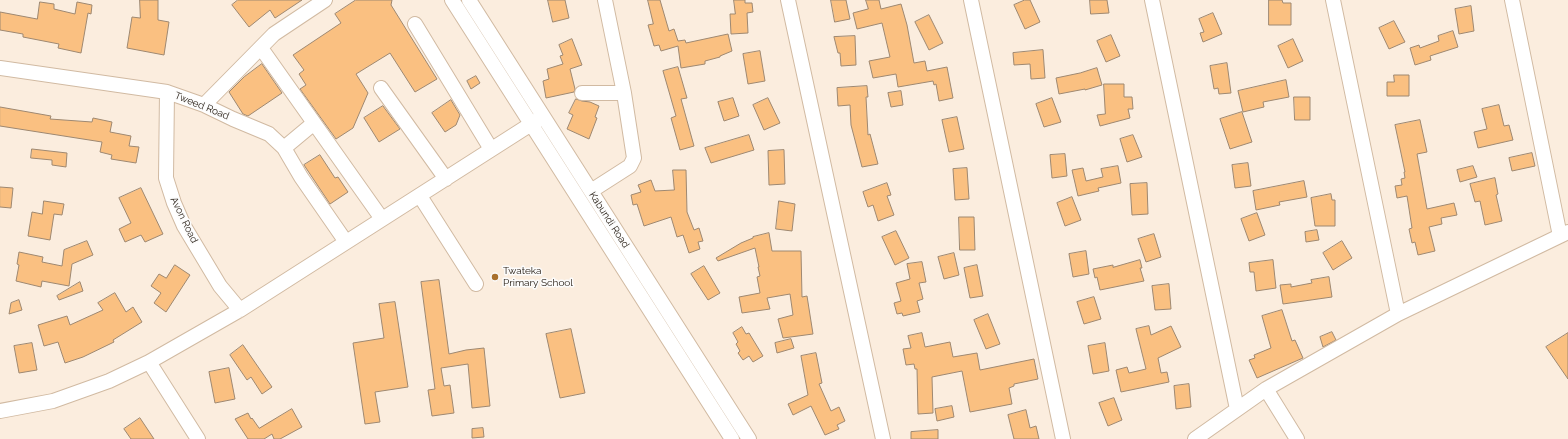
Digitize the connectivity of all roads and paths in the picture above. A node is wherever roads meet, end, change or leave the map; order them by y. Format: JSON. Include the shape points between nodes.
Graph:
{"nodes":[{"id":1,"x":325,"y":0,"type":"edge"},
{"id":2,"x":452,"y":0,"type":"edge"},
{"id":3,"x":469,"y":0,"type":"edge"},
{"id":4,"x":606,"y":0,"type":"edge"},
{"id":5,"x":788,"y":0,"type":"edge"},
{"id":6,"x":971,"y":0,"type":"edge"},
{"id":7,"x":1152,"y":0,"type":"edge"},
{"id":8,"x":1333,"y":0,"type":"edge"},
{"id":9,"x":1512,"y":0,"type":"edge"},
{"id":10,"x":415,"y":24,"type":"dead end"},
{"id":11,"x":261,"y":48,"type":"junction"},
{"id":12,"x":0,"y":68,"type":"edge"},
{"id":13,"x":381,"y":88,"type":"dead end"},
{"id":14,"x":167,"y":92,"type":"junction"},
{"id":15,"x":582,"y":93,"type":"dead end"},
{"id":16,"x":624,"y":93,"type":"junction"},
{"id":17,"x":204,"y":105,"type":"junction"},
{"id":18,"x":543,"y":116,"type":"junction"},
{"id":19,"x":314,"y":123,"type":"junction"},
{"id":20,"x":531,"y":124,"type":"junction"},
{"id":21,"x":284,"y":148,"type":"junction"},
{"id":22,"x":491,"y":149,"type":"junction"},
{"id":23,"x":446,"y":179,"type":"junction"},
{"id":24,"x":591,"y":191,"type":"junction"},
{"id":25,"x":420,"y":196,"type":"junction"},
{"id":26,"x":382,"y":219,"type":"junction"},
{"id":27,"x":1564,"y":234,"type":"edge"},
{"id":28,"x":346,"y":242,"type":"junction"},
{"id":29,"x":476,"y":284,"type":"dead end"},
{"id":30,"x":240,"y":310,"type":"junction"},
{"id":31,"x":1398,"y":314,"type":"junction"},
{"id":32,"x":676,"y":324,"type":"junction"},
{"id":33,"x":664,"y":332,"type":"junction"},
{"id":34,"x":149,"y":362,"type":"junction"},
{"id":35,"x":1266,"y":389,"type":"junction"},
{"id":36,"x":1237,"y":409,"type":"junction"},
{"id":37,"x":0,"y":410,"type":"edge"},
{"id":38,"x":198,"y":439,"type":"edge"},
{"id":39,"x":732,"y":439,"type":"edge"},
{"id":40,"x":749,"y":439,"type":"edge"},
{"id":41,"x":884,"y":439,"type":"edge"},
{"id":42,"x":1064,"y":439,"type":"edge"},
{"id":43,"x":1195,"y":439,"type":"edge"},
{"id":44,"x":1296,"y":439,"type":"edge"}],
"edges":[{"from":1,"to":11,"type":"street","via":[[274,34]]},
{"from":2,"to":20,"type":"street","name":"Kabundi Road"},
{"from":3,"to":18,"type":"street","name":"Kabundi Road"},
{"from":4,"to":16,"type":"street"},
{"from":5,"to":41,"type":"street"},
{"from":6,"to":42,"type":"street"},
{"from":7,"to":36,"type":"street"},
{"from":8,"to":31,"type":"street"},
{"from":9,"to":27,"type":"street"},
{"from":10,"to":22,"type":"street"},
{"from":11,"to":17,"type":"street"},
{"from":11,"to":19,"type":"street"},
{"from":12,"to":14,"type":"street","name":"Tweed Road"},
{"from":13,"to":23,"type":"street"},
{"from":14,"to":17,"type":"street","name":"Tweed Road"},
{"from":14,"to":30,"type":"street","name":"Avon Road","via":[[166,178],[174,203],[184,226],[220,286]]},
{"from":15,"to":16,"type":"street"},
{"from":16,"to":24,"type":"street","via":[[634,158],[630,166]]},
{"from":17,"to":21,"type":"street","name":"Tweed Road","via":[[269,134]]},
{"from":18,"to":20,"type":"street"},
{"from":18,"to":24,"type":"street","name":"Kabundi Road"},
{"from":19,"to":21,"type":"street"},
{"from":19,"to":26,"type":"street"},
{"from":20,"to":22,"type":"street"},
{"from":20,"to":33,"type":"street","name":"Kabundi Road"},
{"from":21,"to":28,"type":"street","name":"Tweed Road"},
{"from":22,"to":23,"type":"street"},
{"from":23,"to":25,"type":"street"},
{"from":24,"to":32,"type":"street","name":"Kabundi Road"},
{"from":25,"to":26,"type":"street"},
{"from":25,"to":29,"type":"street"},
{"from":26,"to":28,"type":"street"},
{"from":27,"to":31,"type":"street"},
{"from":28,"to":30,"type":"street"},
{"from":30,"to":34,"type":"street"},
{"from":31,"to":35,"type":"street"},
{"from":32,"to":33,"type":"street"},
{"from":32,"to":40,"type":"street","name":"Kabundi Road"},
{"from":33,"to":39,"type":"street","name":"Kabundi Road"},
{"from":34,"to":37,"type":"street","via":[[109,381],[53,401]]},
{"from":34,"to":38,"type":"street"},
{"from":35,"to":36,"type":"street"},
{"from":35,"to":44,"type":"street"},
{"from":36,"to":43,"type":"street"}]}
